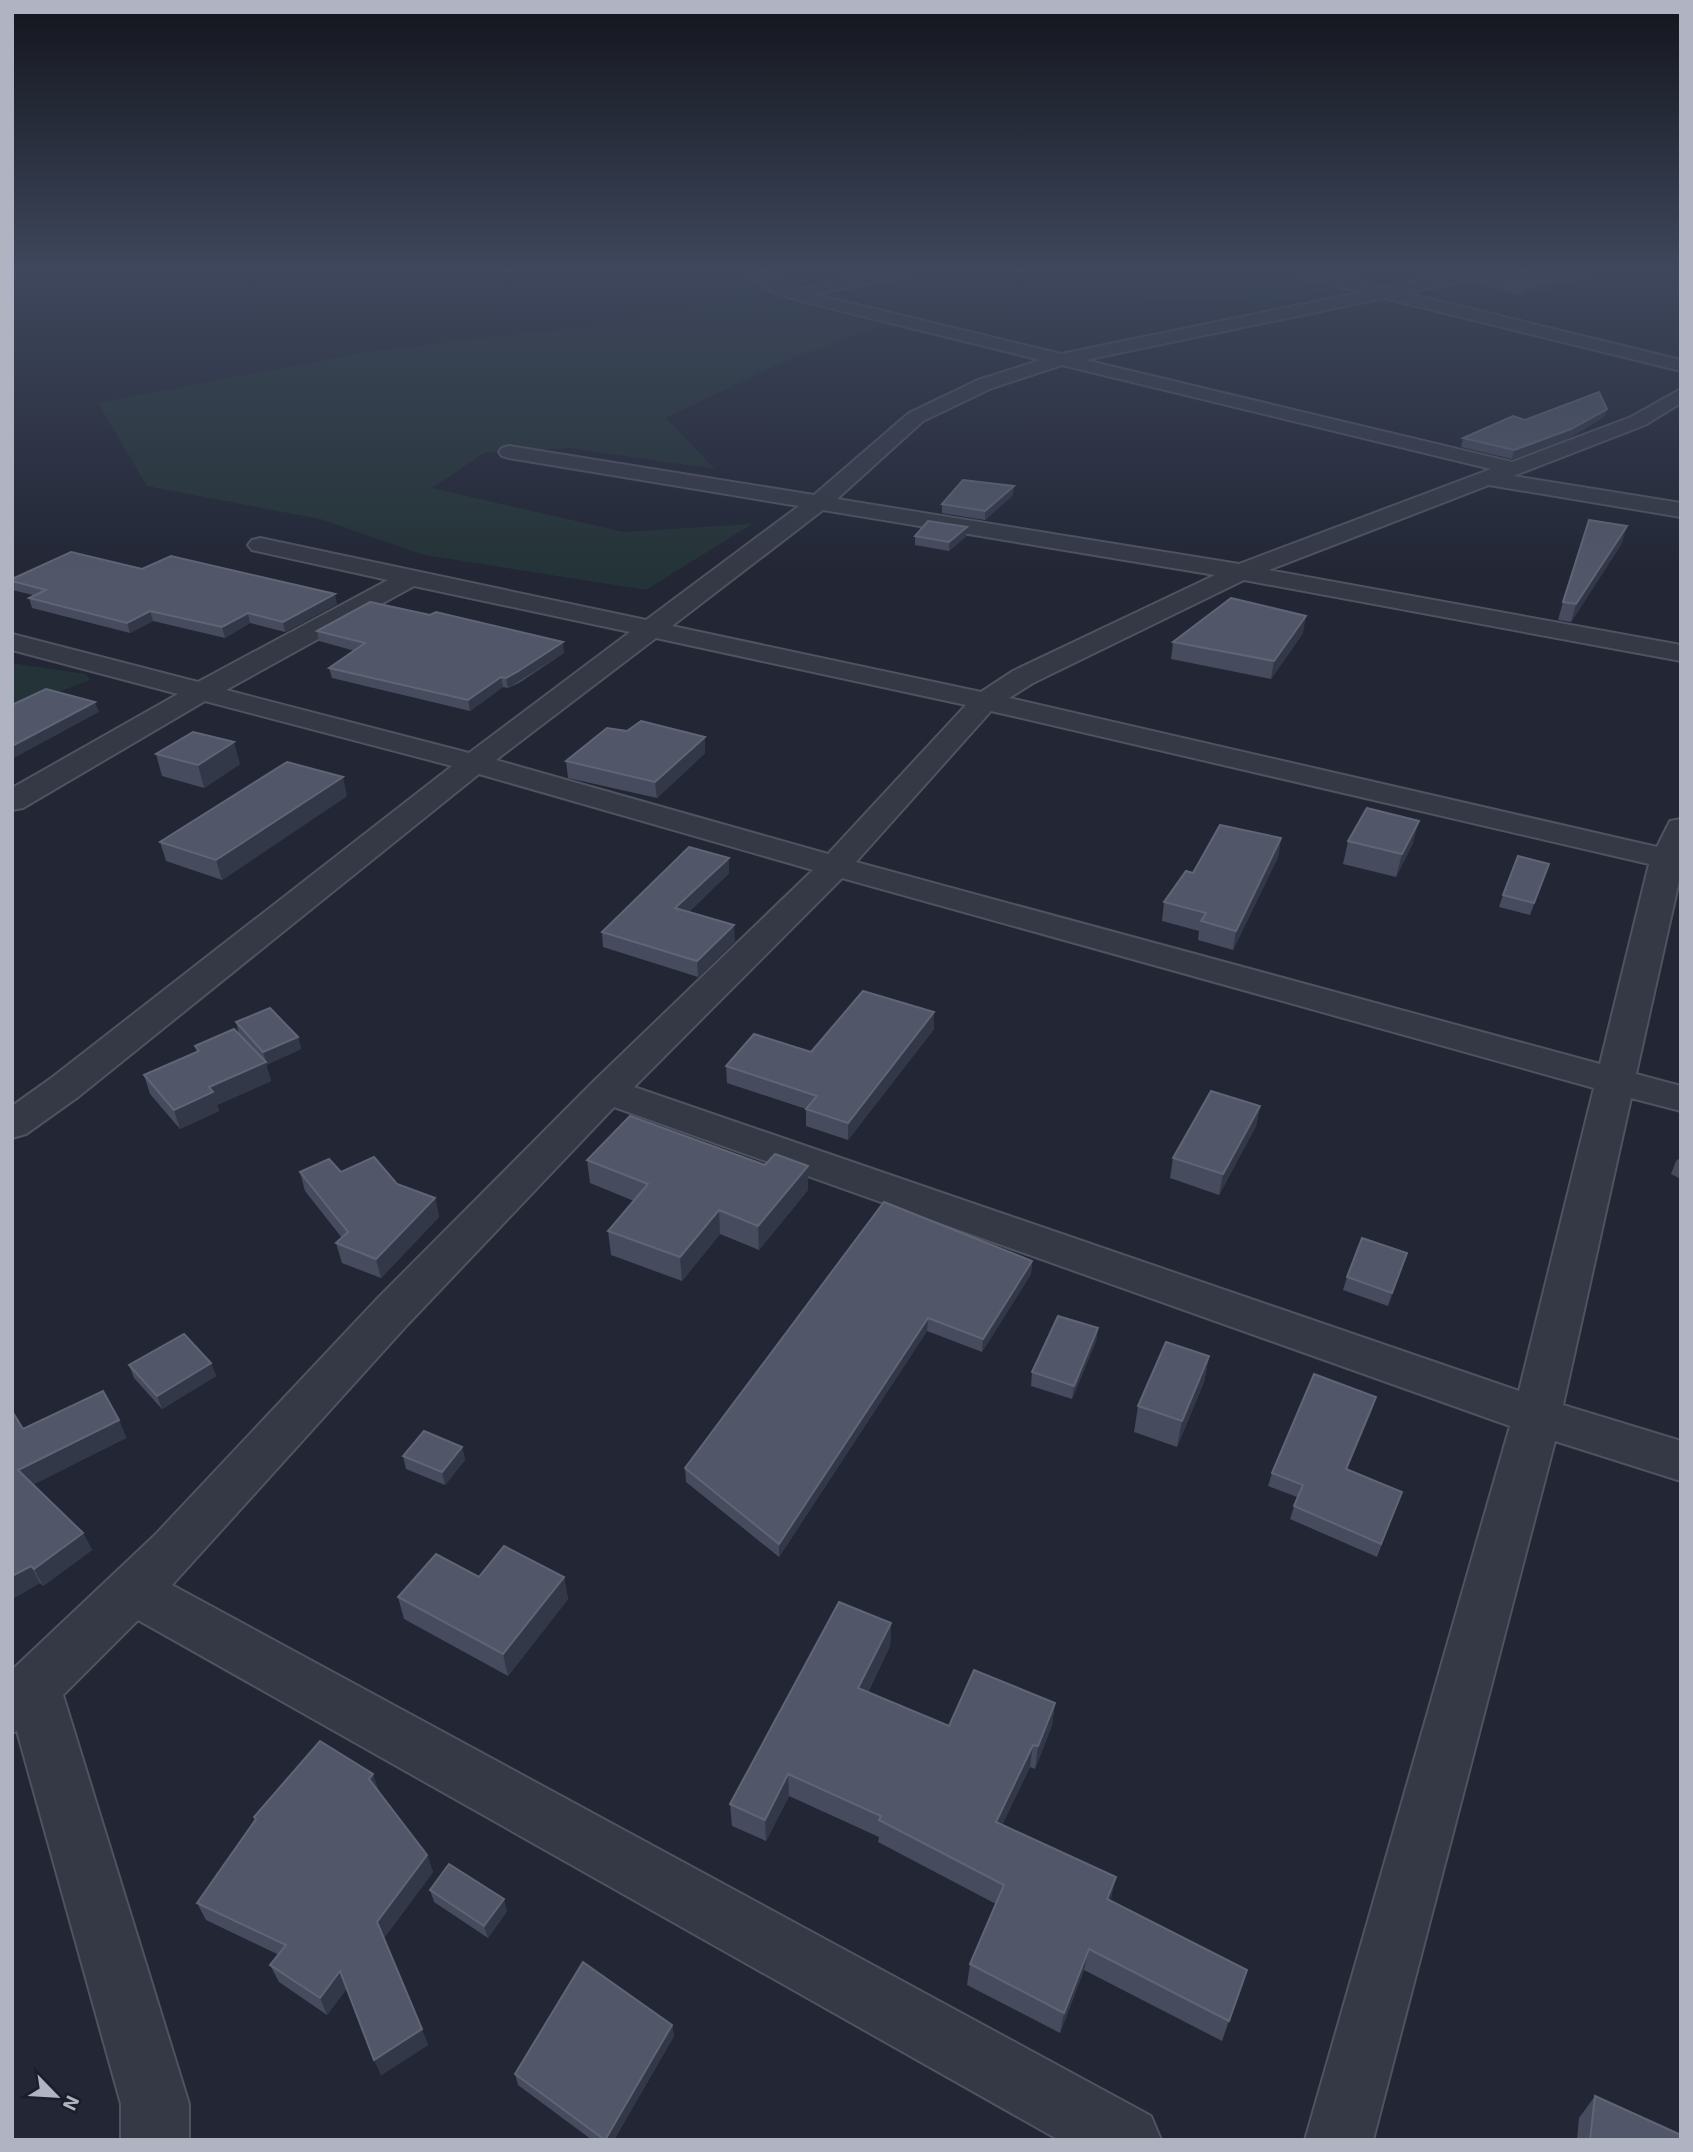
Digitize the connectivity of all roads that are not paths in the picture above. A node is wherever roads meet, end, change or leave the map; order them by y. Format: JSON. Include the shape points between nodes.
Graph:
{"nodes":[{"id":1,"x":1018,"y":373,"type":"edge"},
{"id":2,"x":1117,"y":373,"type":"edge"},
{"id":3,"x":1681,"y":395,"type":"edge"},
{"id":4,"x":509,"y":452,"type":"dead end"},
{"id":5,"x":1497,"y":473,"type":"junction"},
{"id":6,"x":818,"y":503,"type":"junction"},
{"id":7,"x":1681,"y":510,"type":"edge"},
{"id":8,"x":260,"y":545,"type":"dead end"},
{"id":9,"x":1241,"y":572,"type":"junction"},
{"id":10,"x":410,"y":578,"type":"junction"},
{"id":11,"x":651,"y":630,"type":"junction"},
{"id":12,"x":12,"y":642,"type":"edge"},
{"id":13,"x":1681,"y":653,"type":"edge"},
{"id":14,"x":201,"y":692,"type":"junction"},
{"id":15,"x":985,"y":701,"type":"junction"},
{"id":16,"x":474,"y":764,"type":"junction"},
{"id":17,"x":12,"y":801,"type":"edge"},
{"id":18,"x":1676,"y":850,"type":"edge"},
{"id":19,"x":835,"y":866,"type":"junction"},
{"id":20,"x":1616,"y":1080,"type":"junction"},
{"id":21,"x":607,"y":1091,"type":"junction"},
{"id":22,"x":1681,"y":1099,"type":"edge"},
{"id":23,"x":12,"y":1125,"type":"edge"},
{"id":24,"x":1537,"y":1416,"type":"junction"},
{"id":25,"x":1681,"y":1461,"type":"edge"},
{"id":26,"x":132,"y":1590,"type":"junction"},
{"id":27,"x":23,"y":1698,"type":"edge"},
{"id":28,"x":155,"y":2140,"type":"edge"},
{"id":29,"x":1127,"y":2140,"type":"edge"},
{"id":30,"x":1339,"y":2140,"type":"edge"}],
"edges":[{"from":1,"to":6,"type":"street","via":[[916,417]]},
{"from":2,"to":5,"type":"street"},
{"from":3,"to":5,"type":"street","via":[[1638,421]]},
{"from":4,"to":6,"type":"street"},
{"from":5,"to":7,"type":"street"},
{"from":5,"to":9,"type":"street"},
{"from":6,"to":9,"type":"street"},
{"from":6,"to":11,"type":"street"},
{"from":8,"to":10,"type":"street"},
{"from":9,"to":13,"type":"street"},
{"from":9,"to":15,"type":"street","via":[[1023,677]]},
{"from":10,"to":11,"type":"street"},
{"from":10,"to":14,"type":"street"},
{"from":11,"to":15,"type":"street"},
{"from":11,"to":16,"type":"street"},
{"from":12,"to":14,"type":"street"},
{"from":14,"to":16,"type":"street"},
{"from":14,"to":17,"type":"street"},
{"from":15,"to":18,"type":"street"},
{"from":15,"to":19,"type":"street"},
{"from":16,"to":19,"type":"street"},
{"from":16,"to":23,"type":"street"},
{"from":18,"to":20,"type":"street"},
{"from":19,"to":20,"type":"street"},
{"from":19,"to":21,"type":"street"},
{"from":20,"to":22,"type":"street"},
{"from":20,"to":24,"type":"street"},
{"from":21,"to":24,"type":"street"},
{"from":21,"to":26,"type":"street"},
{"from":24,"to":25,"type":"street"},
{"from":24,"to":30,"type":"street"},
{"from":26,"to":27,"type":"street"},
{"from":26,"to":29,"type":"street"},
{"from":27,"to":28,"type":"street","via":[[155,2104]]}]}
